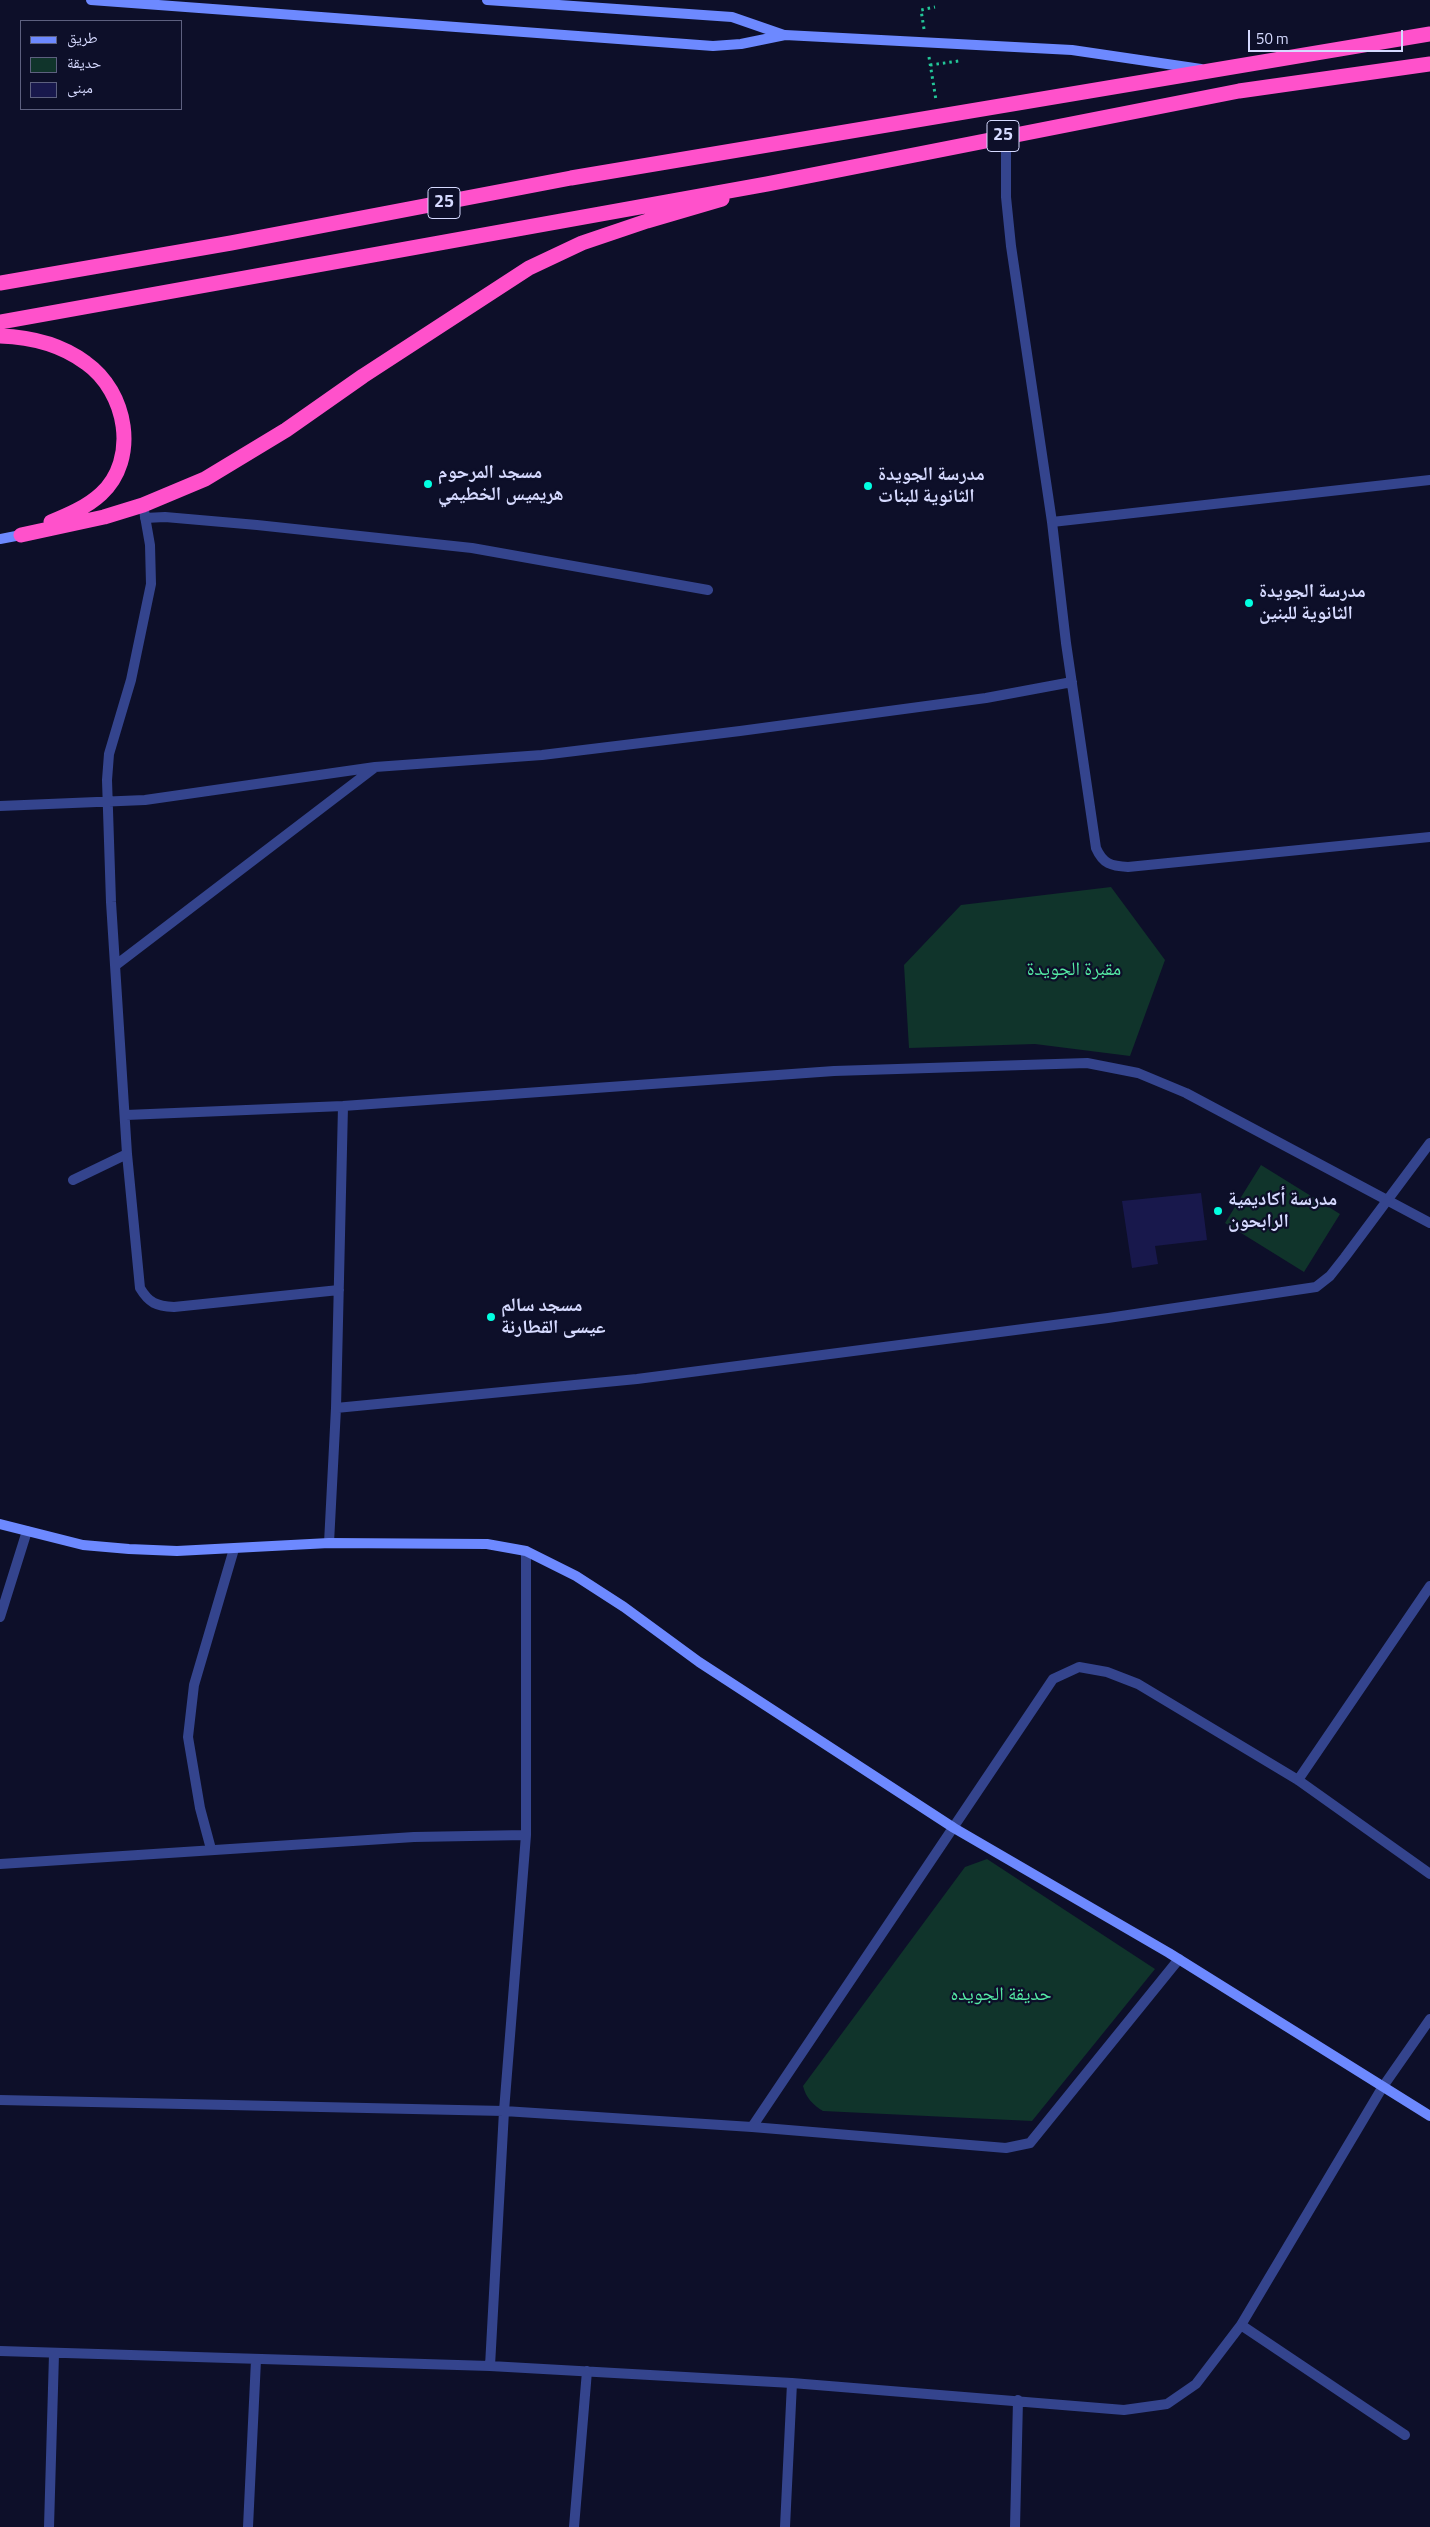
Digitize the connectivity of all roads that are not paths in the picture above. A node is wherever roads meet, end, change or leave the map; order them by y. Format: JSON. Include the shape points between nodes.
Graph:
{"nodes":[{"id":1,"x":91,"y":0,"type":"edge"},
{"id":2,"x":487,"y":0,"type":"edge"},
{"id":3,"x":1430,"y":34,"type":"edge"},
{"id":4,"x":785,"y":35,"type":"junction"},
{"id":5,"x":1430,"y":64,"type":"edge"},
{"id":6,"x":1218,"y":71,"type":"junction"},
{"id":7,"x":1006,"y":135,"type":"junction"},
{"id":8,"x":767,"y":184,"type":"junction"},
{"id":9,"x":0,"y":283,"type":"edge"},
{"id":10,"x":0,"y":322,"type":"edge"},
{"id":11,"x":0,"y":336,"type":"edge"},
{"id":12,"x":1430,"y":480,"type":"edge"},
{"id":13,"x":144,"y":511,"type":"junction"},
{"id":14,"x":1052,"y":522,"type":"junction"},
{"id":15,"x":21,"y":535,"type":"junction"},
{"id":16,"x":0,"y":539,"type":"edge"},
{"id":17,"x":708,"y":590,"type":"dead end"},
{"id":18,"x":1072,"y":682,"type":"junction"},
{"id":19,"x":375,"y":767,"type":"junction"},
{"id":20,"x":107,"y":803,"type":"junction"},
{"id":21,"x":0,"y":806,"type":"edge"},
{"id":22,"x":1430,"y":837,"type":"edge"},
{"id":23,"x":116,"y":965,"type":"junction"},
{"id":24,"x":344,"y":1106,"type":"junction"},
{"id":25,"x":126,"y":1115,"type":"junction"},
{"id":26,"x":1430,"y":1143,"type":"edge"},
{"id":27,"x":127,"y":1154,"type":"junction"},
{"id":28,"x":73,"y":1180,"type":"dead end"},
{"id":29,"x":1388,"y":1200,"type":"junction"},
{"id":30,"x":1430,"y":1223,"type":"edge"},
{"id":31,"x":339,"y":1290,"type":"junction"},
{"id":32,"x":336,"y":1408,"type":"junction"},
{"id":33,"x":0,"y":1524,"type":"edge"},
{"id":34,"x":27,"y":1531,"type":"junction"},
{"id":35,"x":329,"y":1543,"type":"junction"},
{"id":36,"x":234,"y":1549,"type":"junction"},
{"id":37,"x":526,"y":1550,"type":"junction"},
{"id":38,"x":1430,"y":1586,"type":"edge"},
{"id":39,"x":0,"y":1617,"type":"edge"},
{"id":40,"x":1298,"y":1780,"type":"junction"},
{"id":41,"x":954,"y":1828,"type":"junction"},
{"id":42,"x":526,"y":1835,"type":"junction"},
{"id":43,"x":211,"y":1849,"type":"junction"},
{"id":44,"x":0,"y":1864,"type":"edge"},
{"id":45,"x":1430,"y":1874,"type":"edge"},
{"id":46,"x":1179,"y":1959,"type":"junction"},
{"id":47,"x":1430,"y":2019,"type":"edge"},
{"id":48,"x":1382,"y":2088,"type":"junction"},
{"id":49,"x":0,"y":2100,"type":"edge"},
{"id":50,"x":504,"y":2111,"type":"junction"},
{"id":51,"x":1430,"y":2116,"type":"edge"},
{"id":52,"x":752,"y":2127,"type":"junction"},
{"id":53,"x":1241,"y":2325,"type":"junction"},
{"id":54,"x":0,"y":2351,"type":"edge"},
{"id":55,"x":54,"y":2354,"type":"junction"},
{"id":56,"x":256,"y":2360,"type":"junction"},
{"id":57,"x":490,"y":2366,"type":"junction"},
{"id":58,"x":587,"y":2371,"type":"junction"},
{"id":59,"x":792,"y":2383,"type":"junction"},
{"id":60,"x":1018,"y":2400,"type":"junction"},
{"id":61,"x":1405,"y":2435,"type":"dead end"},
{"id":62,"x":49,"y":2527,"type":"edge"},
{"id":63,"x":248,"y":2527,"type":"edge"},
{"id":64,"x":574,"y":2527,"type":"edge"},
{"id":65,"x":785,"y":2527,"type":"edge"},
{"id":66,"x":1015,"y":2527,"type":"edge"}],
"edges":[{"from":1,"to":4,"type":"street","via":[[713,46]]},
{"from":2,"to":4,"type":"street","via":[[732,17]]},
{"from":3,"to":6,"type":"highway","number":"25"},
{"from":4,"to":6,"type":"street","via":[[1072,50]]},
{"from":5,"to":7,"type":"highway","number":"25","via":[[1240,91]]},
{"from":6,"to":9,"type":"highway","number":"25","via":[[571,178]]},
{"from":7,"to":8,"type":"highway","number":"25"},
{"from":7,"to":14,"type":"street","via":[[1006,197],[1011,246]]},
{"from":8,"to":10,"type":"highway","number":"25"},
{"from":8,"to":13,"type":"highway","via":[[582,243],[529,268],[237,461]]},
{"from":11,"to":15,"type":"highway","via":[[41,342],[88,364],[114,396],[122,416],[125,439],[115,477],[101,494],[64,516]]},
{"from":12,"to":14,"type":"street"},
{"from":13,"to":15,"type":"highway"},
{"from":13,"to":17,"type":"street","via":[[165,517],[472,548]]},
{"from":13,"to":20,"type":"street","via":[[150,545],[151,584],[131,680],[109,754]]},
{"from":14,"to":18,"type":"street"},
{"from":15,"to":16,"type":"street"},
{"from":18,"to":19,"type":"street","via":[[986,698],[740,731],[542,755]]},
{"from":18,"to":22,"type":"street","via":[[1096,848],[1110,866]]},
{"from":19,"to":20,"type":"street"},
{"from":19,"to":23,"type":"street"},
{"from":20,"to":21,"type":"street"},
{"from":20,"to":23,"type":"street"},
{"from":23,"to":25,"type":"street"},
{"from":24,"to":25,"type":"street"},
{"from":24,"to":29,"type":"street","via":[[834,1070],[1087,1063],[1138,1073],[1186,1092]]},
{"from":24,"to":31,"type":"street"},
{"from":25,"to":27,"type":"street"},
{"from":26,"to":29,"type":"street"},
{"from":27,"to":28,"type":"street"},
{"from":27,"to":31,"type":"street","via":[[140,1288],[148,1301],[158,1306],[174,1306]]},
{"from":29,"to":30,"type":"street"},
{"from":29,"to":32,"type":"street","via":[[1330,1276],[1316,1287],[1292,1292],[636,1379]]},
{"from":31,"to":32,"type":"street"},
{"from":32,"to":35,"type":"street"},
{"from":33,"to":34,"type":"street"},
{"from":34,"to":36,"type":"street","via":[[83,1545],[176,1551]]},
{"from":34,"to":39,"type":"street"},
{"from":35,"to":36,"type":"street"},
{"from":35,"to":37,"type":"street","via":[[487,1544]]},
{"from":36,"to":43,"type":"street","via":[[194,1686],[188,1737],[200,1808]]},
{"from":37,"to":41,"type":"street","via":[[576,1576],[699,1662]]},
{"from":37,"to":42,"type":"street"},
{"from":38,"to":40,"type":"street"},
{"from":40,"to":41,"type":"street","via":[[1138,1684],[1106,1672],[1079,1667],[1052,1679]]},
{"from":40,"to":45,"type":"street"},
{"from":41,"to":46,"type":"street"},
{"from":41,"to":52,"type":"street"},
{"from":42,"to":43,"type":"street"},
{"from":42,"to":50,"type":"street"},
{"from":43,"to":44,"type":"street"},
{"from":46,"to":48,"type":"street"},
{"from":46,"to":52,"type":"street","via":[[1030,2143],[1006,2148]]},
{"from":47,"to":48,"type":"street"},
{"from":48,"to":51,"type":"street"},
{"from":48,"to":53,"type":"street"},
{"from":49,"to":50,"type":"street"},
{"from":50,"to":52,"type":"street"},
{"from":50,"to":57,"type":"street"},
{"from":53,"to":60,"type":"street","via":[[1196,2384],[1167,2404],[1124,2410]]},
{"from":53,"to":61,"type":"street"},
{"from":54,"to":55,"type":"street"},
{"from":55,"to":56,"type":"street"},
{"from":55,"to":62,"type":"street"},
{"from":56,"to":57,"type":"street"},
{"from":56,"to":63,"type":"street"},
{"from":57,"to":58,"type":"street"},
{"from":58,"to":59,"type":"street"},
{"from":58,"to":64,"type":"street"},
{"from":59,"to":60,"type":"street"},
{"from":59,"to":65,"type":"street"},
{"from":60,"to":66,"type":"street"}]}
